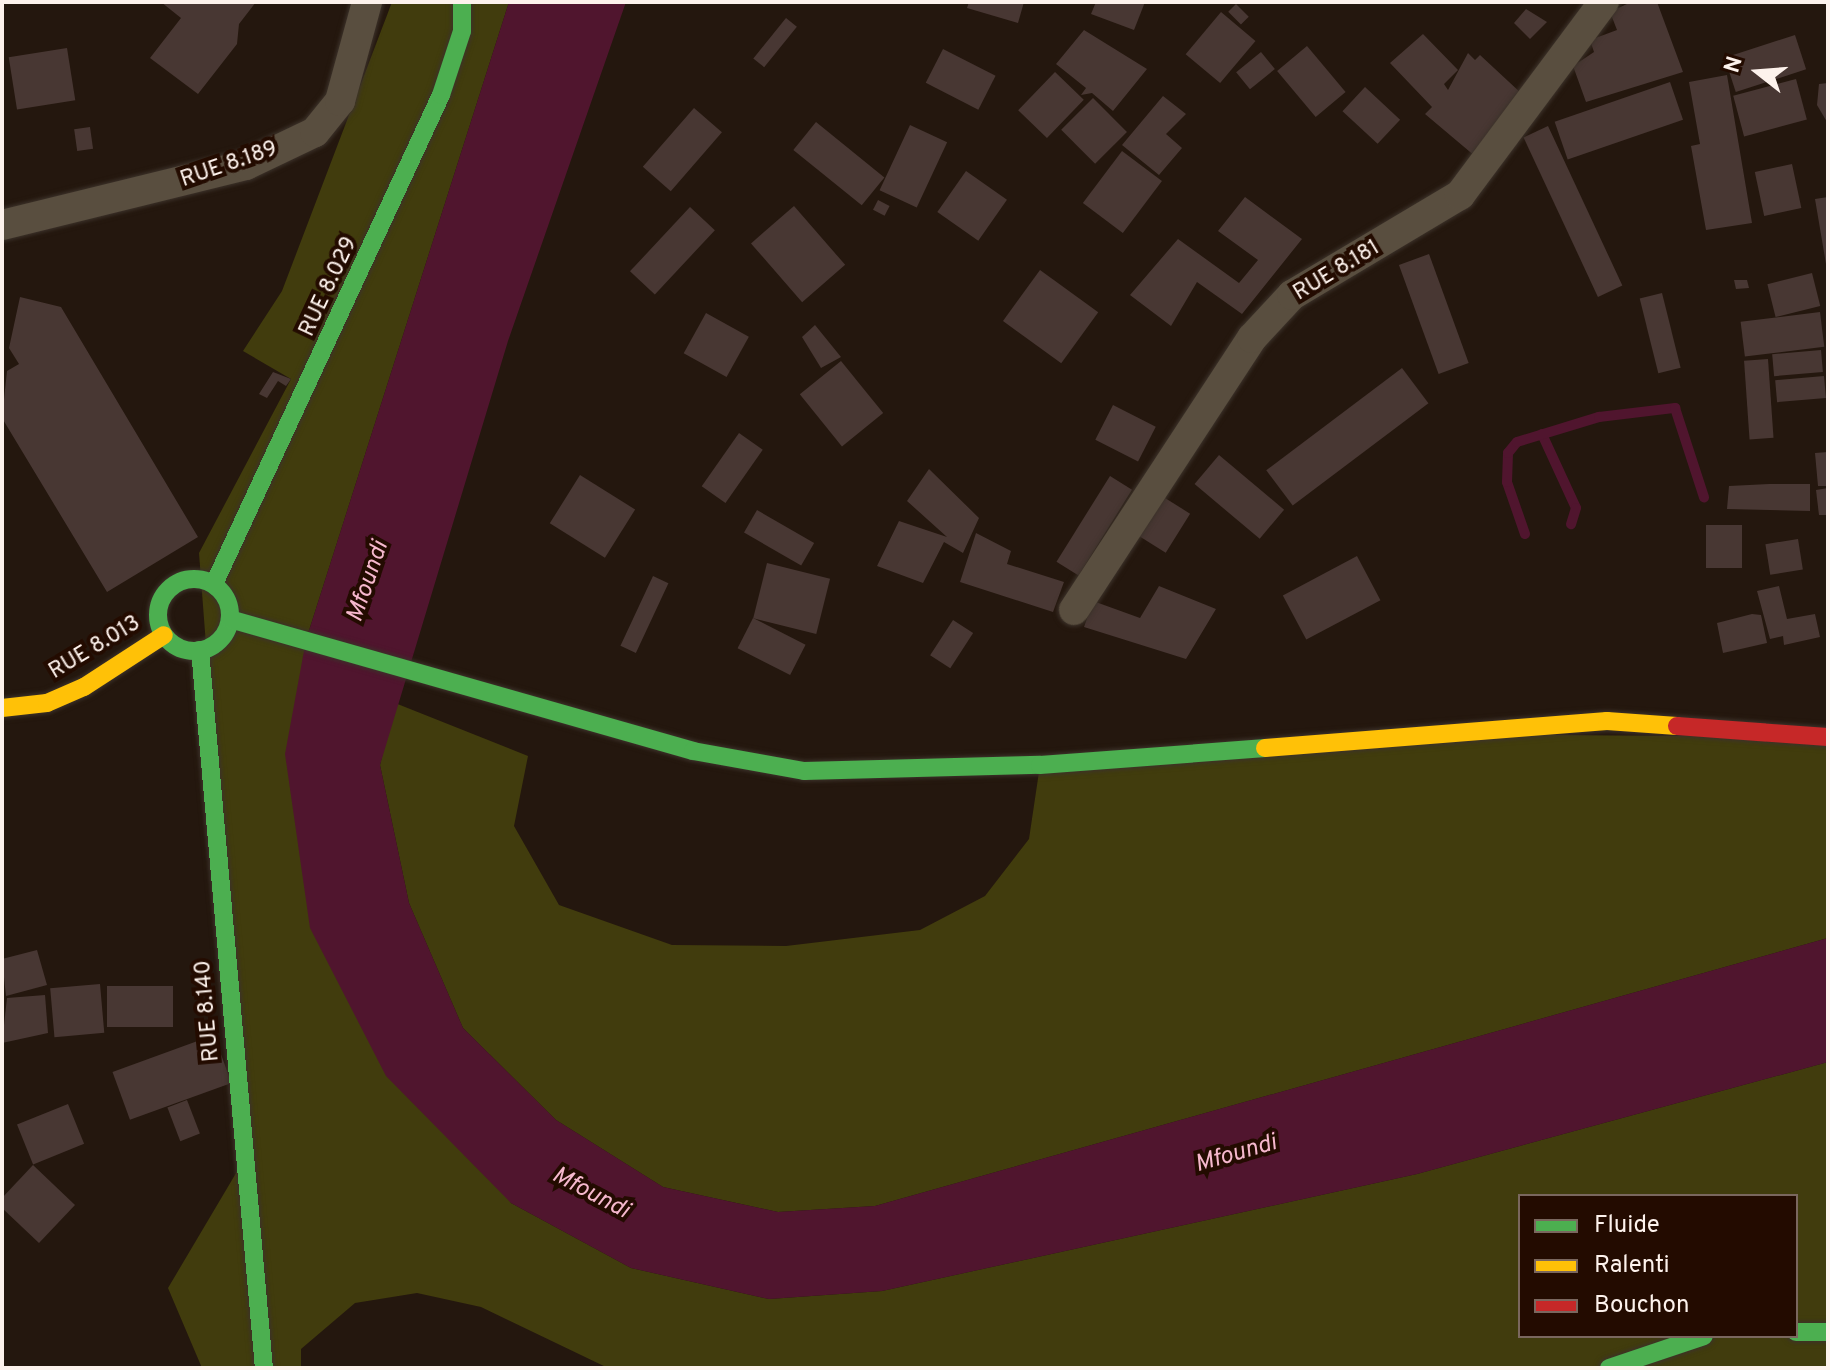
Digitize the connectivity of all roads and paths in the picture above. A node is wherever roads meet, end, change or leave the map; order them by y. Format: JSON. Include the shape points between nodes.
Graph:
{"nodes":[{"id":1,"x":367,"y":2,"type":"edge"},
{"id":2,"x":462,"y":2,"type":"edge"},
{"id":3,"x":1604,"y":2,"type":"edge"},
{"id":4,"x":2,"y":225,"type":"edge"},
{"id":5,"x":214,"y":584,"type":"junction"},
{"id":6,"x":1074,"y":610,"type":"dead end"},
{"id":7,"x":230,"y":619,"type":"junction"},
{"id":8,"x":164,"y":635,"type":"junction"},
{"id":9,"x":200,"y":650,"type":"junction"},
{"id":10,"x":2,"y":708,"type":"edge"},
{"id":11,"x":1828,"y":737,"type":"edge"},
{"id":12,"x":1798,"y":1332,"type":"edge"},
{"id":13,"x":1828,"y":1332,"type":"edge"},
{"id":14,"x":1698,"y":1338,"type":"edge"},
{"id":15,"x":264,"y":1368,"type":"edge"},
{"id":16,"x":1609,"y":1368,"type":"edge"}],
"edges":[{"from":1,"to":4,"type":"street","name":"RUE 8.189","via":[[351,73],[315,132],[246,165]]},
{"from":2,"to":5,"type":"main road","name":"RUE 8.029","via":[[462,31],[441,95]]},
{"from":3,"to":6,"type":"street","name":"RUE 8.181","via":[[1460,195],[1292,295],[1252,338]]},
{"from":5,"to":7,"type":"main road","via":[[225,593]]},
{"from":5,"to":8,"type":"main road","via":[[197,578],[167,590],[159,604]]},
{"from":7,"to":9,"type":"main road","via":[[222,639]]},
{"from":7,"to":11,"type":"main road","via":[[693,751],[804,771],[1040,765],[1607,721]]},
{"from":8,"to":9,"type":"main road","via":[[176,647]]},
{"from":8,"to":10,"type":"main road","name":"RUE 8.013","via":[[84,687],[47,703]]},
{"from":9,"to":15,"type":"main road","name":"RUE 8.140"},
{"from":12,"to":13,"type":"main road"},
{"from":14,"to":16,"type":"main road"}]}
